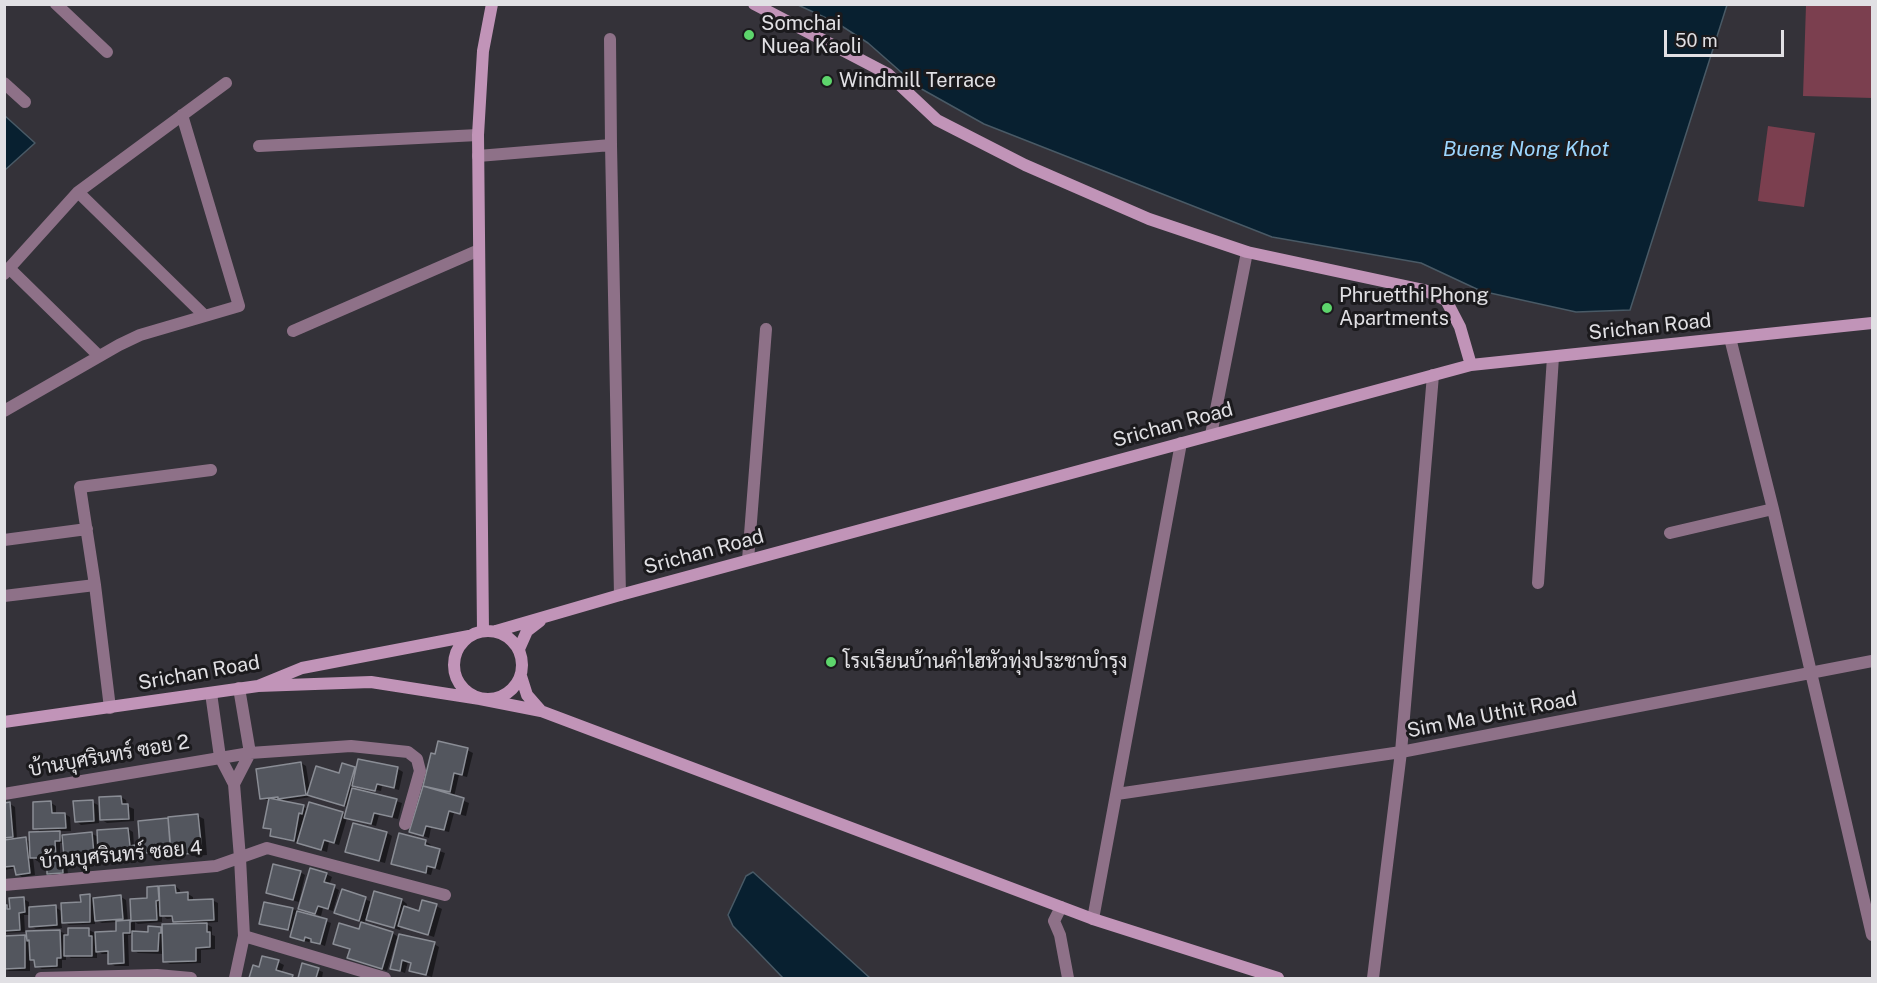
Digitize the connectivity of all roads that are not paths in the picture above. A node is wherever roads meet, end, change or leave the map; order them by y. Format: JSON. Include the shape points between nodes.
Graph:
{"nodes":[{"id":1,"x":56,"y":4,"type":"edge"},
{"id":2,"x":492,"y":4,"type":"edge"},
{"id":3,"x":754,"y":4,"type":"edge"},
{"id":4,"x":610,"y":39,"type":"dead end"},
{"id":5,"x":108,"y":52,"type":"dead end"},
{"id":6,"x":4,"y":84,"type":"edge"},
{"id":7,"x":226,"y":84,"type":"dead end"},
{"id":8,"x":25,"y":102,"type":"dead end"},
{"id":9,"x":183,"y":115,"type":"junction"},
{"id":10,"x":478,"y":135,"type":"junction"},
{"id":11,"x":610,"y":146,"type":"junction"},
{"id":12,"x":259,"y":147,"type":"dead end"},
{"id":13,"x":478,"y":156,"type":"junction"},
{"id":14,"x":78,"y":192,"type":"junction"},
{"id":15,"x":479,"y":250,"type":"junction"},
{"id":16,"x":1247,"y":252,"type":"junction"},
{"id":17,"x":7,"y":272,"type":"edge"},
{"id":18,"x":205,"y":316,"type":"junction"},
{"id":19,"x":1872,"y":323,"type":"edge"},
{"id":20,"x":766,"y":330,"type":"dead end"},
{"id":21,"x":293,"y":331,"type":"dead end"},
{"id":22,"x":1730,"y":338,"type":"junction"},
{"id":23,"x":99,"y":356,"type":"junction"},
{"id":24,"x":1553,"y":357,"type":"junction"},
{"id":25,"x":1471,"y":365,"type":"junction"},
{"id":26,"x":1433,"y":375,"type":"junction"},
{"id":27,"x":4,"y":411,"type":"edge"},
{"id":28,"x":1211,"y":435,"type":"junction"},
{"id":29,"x":1181,"y":443,"type":"junction"},
{"id":30,"x":211,"y":470,"type":"dead end"},
{"id":31,"x":1773,"y":509,"type":"junction"},
{"id":32,"x":87,"y":529,"type":"junction"},
{"id":33,"x":1670,"y":533,"type":"dead end"},
{"id":34,"x":4,"y":540,"type":"edge"},
{"id":35,"x":748,"y":560,"type":"junction"},
{"id":36,"x":1538,"y":583,"type":"dead end"},
{"id":37,"x":95,"y":585,"type":"junction"},
{"id":38,"x":620,"y":595,"type":"junction"},
{"id":39,"x":4,"y":596,"type":"edge"},
{"id":40,"x":545,"y":616,"type":"junction"},
{"id":41,"x":490,"y":631,"type":"junction"},
{"id":42,"x":469,"y":636,"type":"junction"},
{"id":43,"x":519,"y":649,"type":"junction"},
{"id":44,"x":1872,"y":661,"type":"edge"},
{"id":45,"x":1810,"y":673,"type":"junction"},
{"id":46,"x":521,"y":676,"type":"junction"},
{"id":47,"x":258,"y":686,"type":"junction"},
{"id":48,"x":239,"y":688,"type":"junction"},
{"id":49,"x":211,"y":693,"type":"junction"},
{"id":50,"x":480,"y":699,"type":"junction"},
{"id":51,"x":110,"y":708,"type":"junction"},
{"id":52,"x":541,"y":711,"type":"junction"},
{"id":53,"x":4,"y":722,"type":"edge"},
{"id":54,"x":1401,"y":752,"type":"junction"},
{"id":55,"x":250,"y":753,"type":"junction"},
{"id":56,"x":220,"y":757,"type":"junction"},
{"id":57,"x":234,"y":784,"type":"junction"},
{"id":58,"x":4,"y":794,"type":"edge"},
{"id":59,"x":1117,"y":794,"type":"junction"},
{"id":60,"x":405,"y":824,"type":"dead end"},
{"id":61,"x":240,"y":858,"type":"junction"},
{"id":62,"x":1872,"y":876,"type":"edge"},
{"id":63,"x":1859,"y":878,"type":"junction"},
{"id":64,"x":4,"y":885,"type":"edge"},
{"id":65,"x":445,"y":895,"type":"dead end"},
{"id":66,"x":1061,"y":907,"type":"junction"},
{"id":67,"x":1093,"y":919,"type":"junction"},
{"id":68,"x":1872,"y":935,"type":"edge"},
{"id":69,"x":244,"y":936,"type":"junction"},
{"id":70,"x":1256,"y":975,"type":"edge"},
{"id":71,"x":41,"y":978,"type":"edge"},
{"id":72,"x":190,"y":978,"type":"edge"},
{"id":73,"x":235,"y":978,"type":"edge"},
{"id":74,"x":385,"y":978,"type":"edge"},
{"id":75,"x":1068,"y":978,"type":"edge"},
{"id":76,"x":1278,"y":978,"type":"edge"},
{"id":77,"x":1373,"y":978,"type":"edge"}],
"edges":[{"from":1,"to":5,"type":"street"},
{"from":2,"to":10,"type":"main road","via":[[483,51]]},
{"from":3,"to":16,"type":"main road","via":[[888,74],[937,120],[1015,160],[1149,219]]},
{"from":4,"to":11,"type":"street"},
{"from":6,"to":8,"type":"street"},
{"from":7,"to":9,"type":"street"},
{"from":9,"to":14,"type":"street"},
{"from":9,"to":18,"type":"street","via":[[239,306]]},
{"from":10,"to":12,"type":"street"},
{"from":10,"to":13,"type":"main road"},
{"from":11,"to":13,"type":"street"},
{"from":11,"to":38,"type":"street"},
{"from":13,"to":15,"type":"main road"},
{"from":14,"to":17,"type":"street"},
{"from":14,"to":18,"type":"street"},
{"from":15,"to":21,"type":"street"},
{"from":15,"to":41,"type":"main road"},
{"from":16,"to":25,"type":"main road","via":[[1424,290],[1446,300],[1460,327]]},
{"from":16,"to":28,"type":"street"},
{"from":17,"to":23,"type":"street"},
{"from":18,"to":23,"type":"street","via":[[140,335]]},
{"from":19,"to":22,"type":"main road","name":"Srichan Road"},
{"from":20,"to":35,"type":"street"},
{"from":22,"to":24,"type":"main road","name":"Srichan Road"},
{"from":22,"to":31,"type":"street"},
{"from":23,"to":27,"type":"street"},
{"from":24,"to":25,"type":"main road","name":"Srichan Road"},
{"from":24,"to":36,"type":"street"},
{"from":25,"to":26,"type":"main road","name":"Srichan Road"},
{"from":26,"to":28,"type":"main road","name":"Srichan Road"},
{"from":26,"to":54,"type":"street"},
{"from":28,"to":29,"type":"main road","name":"Srichan Road"},
{"from":29,"to":35,"type":"main road","name":"Srichan Road"},
{"from":29,"to":59,"type":"street"},
{"from":30,"to":32,"type":"street","via":[[80,487]]},
{"from":31,"to":33,"type":"street"},
{"from":31,"to":45,"type":"street"},
{"from":32,"to":34,"type":"street"},
{"from":32,"to":37,"type":"street"},
{"from":35,"to":38,"type":"main road","name":"Srichan Road"},
{"from":37,"to":39,"type":"street"},
{"from":37,"to":51,"type":"street"},
{"from":38,"to":40,"type":"main road","name":"Srichan Road"},
{"from":40,"to":41,"type":"main road","name":"Srichan Road"},
{"from":40,"to":43,"type":"main road","via":[[526,631]]},
{"from":41,"to":42,"type":"main road"},
{"from":41,"to":43,"type":"main road","via":[[505,635]]},
{"from":42,"to":47,"type":"main road","name":"Srichan Road","via":[[302,668]]},
{"from":42,"to":50,"type":"main road","via":[[460,644],[453,665],[461,687]]},
{"from":43,"to":46,"type":"main road"},
{"from":44,"to":45,"type":"street","name":"Sim Ma Uthit Road"},
{"from":45,"to":54,"type":"street","name":"Sim Ma Uthit Road"},
{"from":45,"to":63,"type":"street"},
{"from":46,"to":50,"type":"main road","via":[[509,692],[490,700]]},
{"from":46,"to":52,"type":"main road","via":[[527,695]]},
{"from":47,"to":48,"type":"main road","name":"Srichan Road"},
{"from":47,"to":50,"type":"main road","via":[[371,682]]},
{"from":48,"to":49,"type":"main road","name":"Srichan Road"},
{"from":48,"to":55,"type":"street"},
{"from":49,"to":51,"type":"main road","name":"Srichan Road"},
{"from":49,"to":56,"type":"street"},
{"from":50,"to":52,"type":"main road"},
{"from":51,"to":53,"type":"main road","name":"Srichan Road"},
{"from":52,"to":66,"type":"main road"},
{"from":54,"to":59,"type":"street","name":"Sim Ma Uthit Road"},
{"from":54,"to":77,"type":"street"},
{"from":55,"to":56,"type":"street","name":"บ้านบุศรินทร์ ซอย 2"},
{"from":55,"to":57,"type":"street"},
{"from":55,"to":60,"type":"street","name":"บ้านบุศรินทร์ ซอย 2","via":[[351,746],[408,752],[417,759],[420,771]]},
{"from":56,"to":57,"type":"street"},
{"from":56,"to":58,"type":"street","name":"บ้านบุศรินทร์ ซอย 2"},
{"from":57,"to":61,"type":"street"},
{"from":59,"to":67,"type":"street"},
{"from":61,"to":64,"type":"street","name":"บ้านบุศรินทร์ ซอย 4","via":[[216,866]]},
{"from":61,"to":65,"type":"street","name":"บ้านบุศรินทร์ ซอย 4","via":[[267,848]]},
{"from":61,"to":69,"type":"street"},
{"from":62,"to":63,"type":"street"},
{"from":63,"to":68,"type":"street"},
{"from":66,"to":67,"type":"main road"},
{"from":66,"to":75,"type":"street","via":[[1054,921]]},
{"from":67,"to":70,"type":"main road"},
{"from":69,"to":73,"type":"street"},
{"from":69,"to":74,"type":"street"},
{"from":70,"to":76,"type":"main road"},
{"from":71,"to":72,"type":"street"}]}
